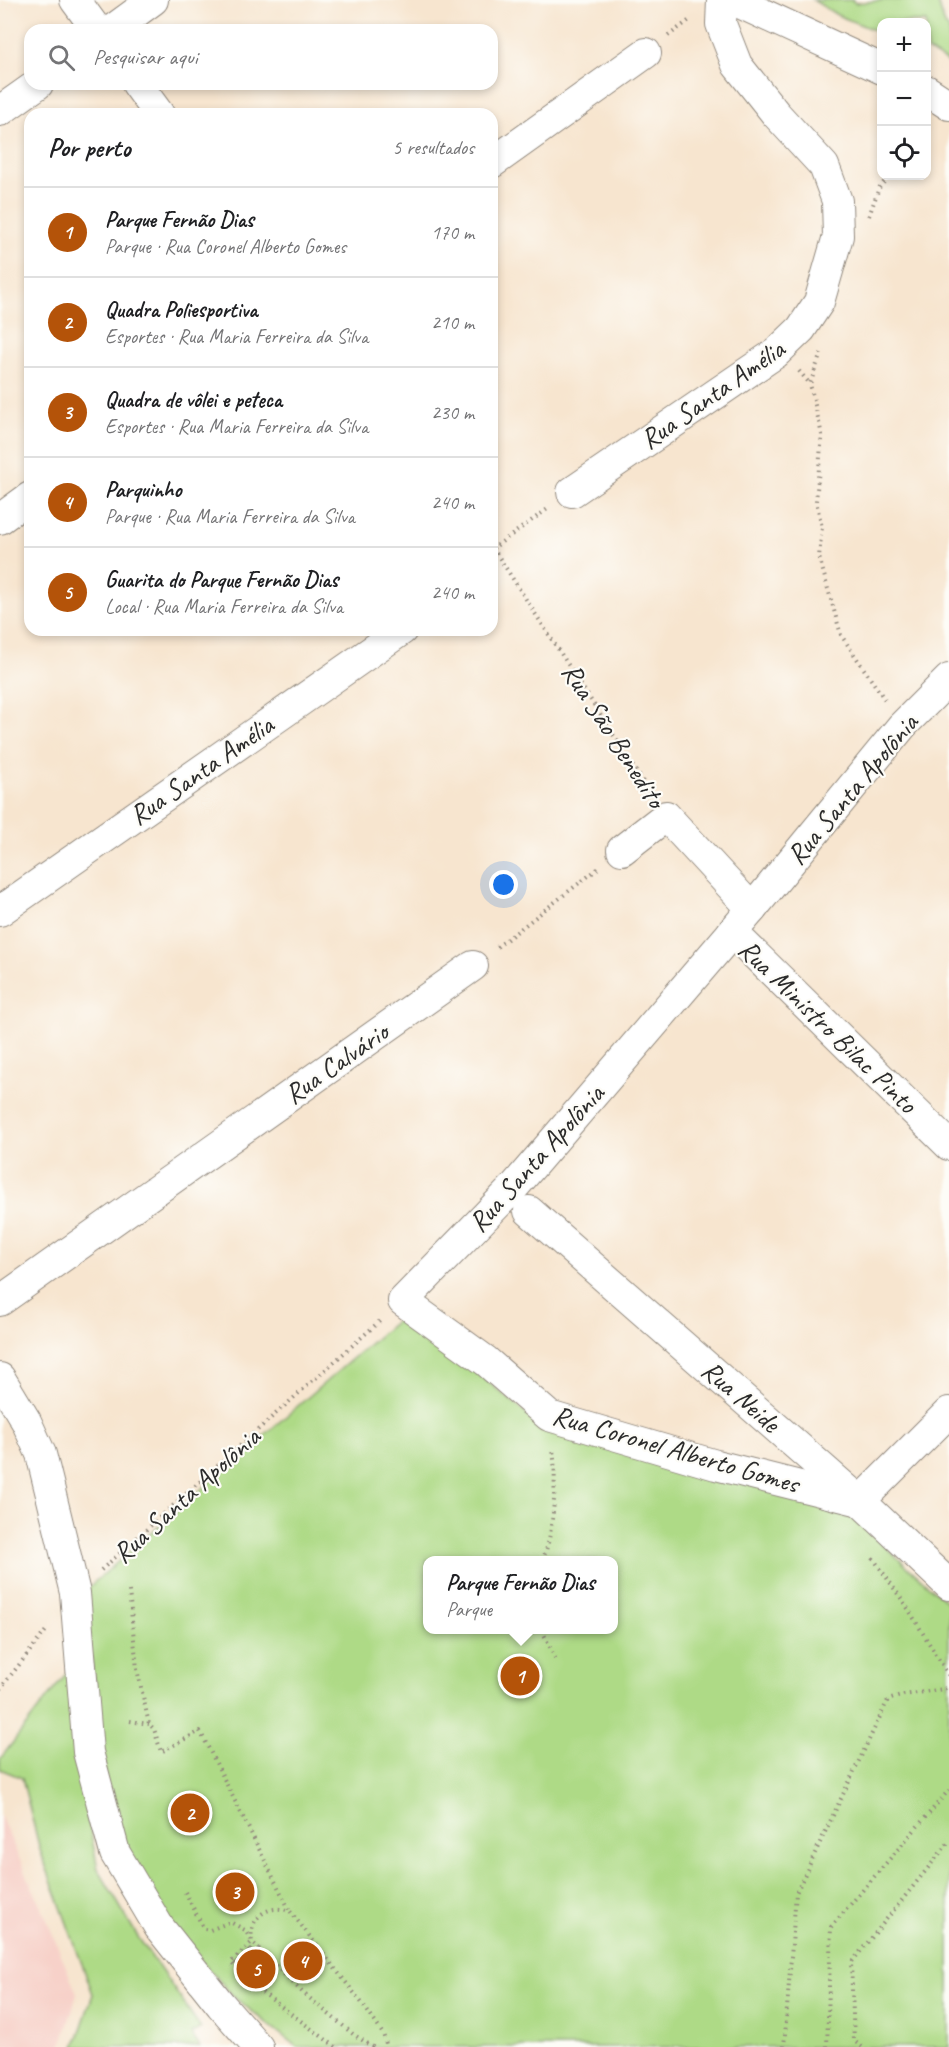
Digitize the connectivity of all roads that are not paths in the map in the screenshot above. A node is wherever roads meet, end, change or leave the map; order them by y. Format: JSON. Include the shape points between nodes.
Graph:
{"nodes":[{"id":1,"x":75,"y":0,"type":"edge"},
{"id":2,"x":153,"y":0,"type":"edge"},
{"id":3,"x":733,"y":0,"type":"edge"},
{"id":4,"x":710,"y":7,"type":"edge"},
{"id":5,"x":93,"y":24,"type":"edge"},
{"id":6,"x":120,"y":24,"type":"edge"},
{"id":7,"x":646,"y":53,"type":"road end"},
{"id":8,"x":877,"y":67,"type":"edge"},
{"id":9,"x":30,"y":90,"type":"edge"},
{"id":10,"x":141,"y":90,"type":"edge"},
{"id":11,"x":931,"y":93,"type":"edge"},
{"id":12,"x":949,"y":105,"type":"edge"},
{"id":13,"x":155,"y":108,"type":"edge"},
{"id":14,"x":0,"y":111,"type":"edge"},
{"id":15,"x":498,"y":159,"type":"edge"},
{"id":16,"x":572,"y":492,"type":"road end"},
{"id":17,"x":24,"y":501,"type":"edge"},
{"id":18,"x":0,"y":519,"type":"edge"},
{"id":19,"x":393,"y":636,"type":"edge"},
{"id":20,"x":946,"y":687,"type":"edge"},
{"id":21,"x":622,"y":850,"type":"road end"},
{"id":22,"x":752,"y":909,"type":"junction"},
{"id":23,"x":0,"y":911,"type":"edge"},
{"id":24,"x":732,"y":932,"type":"junction"},
{"id":25,"x":473,"y":966,"type":"road end"},
{"id":26,"x":949,"y":1145,"type":"edge"},
{"id":27,"x":529,"y":1211,"type":"dead end"},
{"id":28,"x":0,"y":1301,"type":"edge"},
{"id":29,"x":403,"y":1301,"type":"joint"},
{"id":30,"x":0,"y":1378,"type":"edge"},
{"id":31,"x":949,"y":1412,"type":"edge"},
{"id":32,"x":860,"y":1501,"type":"junction"},
{"id":33,"x":949,"y":1585,"type":"edge"},
{"id":34,"x":258,"y":2047,"type":"edge"}],
"edges":[{"from":1,"to":5,"type":"street"},
{"from":2,"to":6,"type":"street"},
{"from":3,"to":8,"type":"street"},
{"from":4,"to":16,"type":"street","name":"Rua Santa Amélia","via":[[737,65],[824,166],[837,201],[838,236],[819,302],[801,329],[776,354]]},
{"from":7,"to":15,"type":"street"},
{"from":9,"to":14,"type":"street"},
{"from":10,"to":13,"type":"street"},
{"from":11,"to":12,"type":"street"},
{"from":17,"to":18,"type":"street"},
{"from":19,"to":23,"type":"street","name":"Rua Santa Amélia"},
{"from":20,"to":22,"type":"street","name":"Rua Santa Apolônia","via":[[902,726]]},
{"from":21,"to":22,"type":"street","name":"Rua São Benedito","via":[[666,816]]},
{"from":22,"to":24,"type":"street","name":"Rua Santa Apolônia"},
{"from":24,"to":26,"type":"street","name":"Rua Ministro Bilac Pinto"},
{"from":24,"to":29,"type":"street","name":"Rua Santa Apolônia","via":[[514,1187]]},
{"from":25,"to":28,"type":"street","name":"Rua Calvário"},
{"from":27,"to":32,"type":"street","name":"Rua Neide"},
{"from":29,"to":32,"type":"street","name":"Rua Coronel Alberto Gomes","via":[[486,1361],[549,1416],[716,1465]]},
{"from":30,"to":34,"type":"street","via":[[41,1454],[75,1593],[88,1752],[115,1853],[159,1927]]},
{"from":31,"to":32,"type":"street"},
{"from":32,"to":33,"type":"street","name":"Rua Neide"}]}
